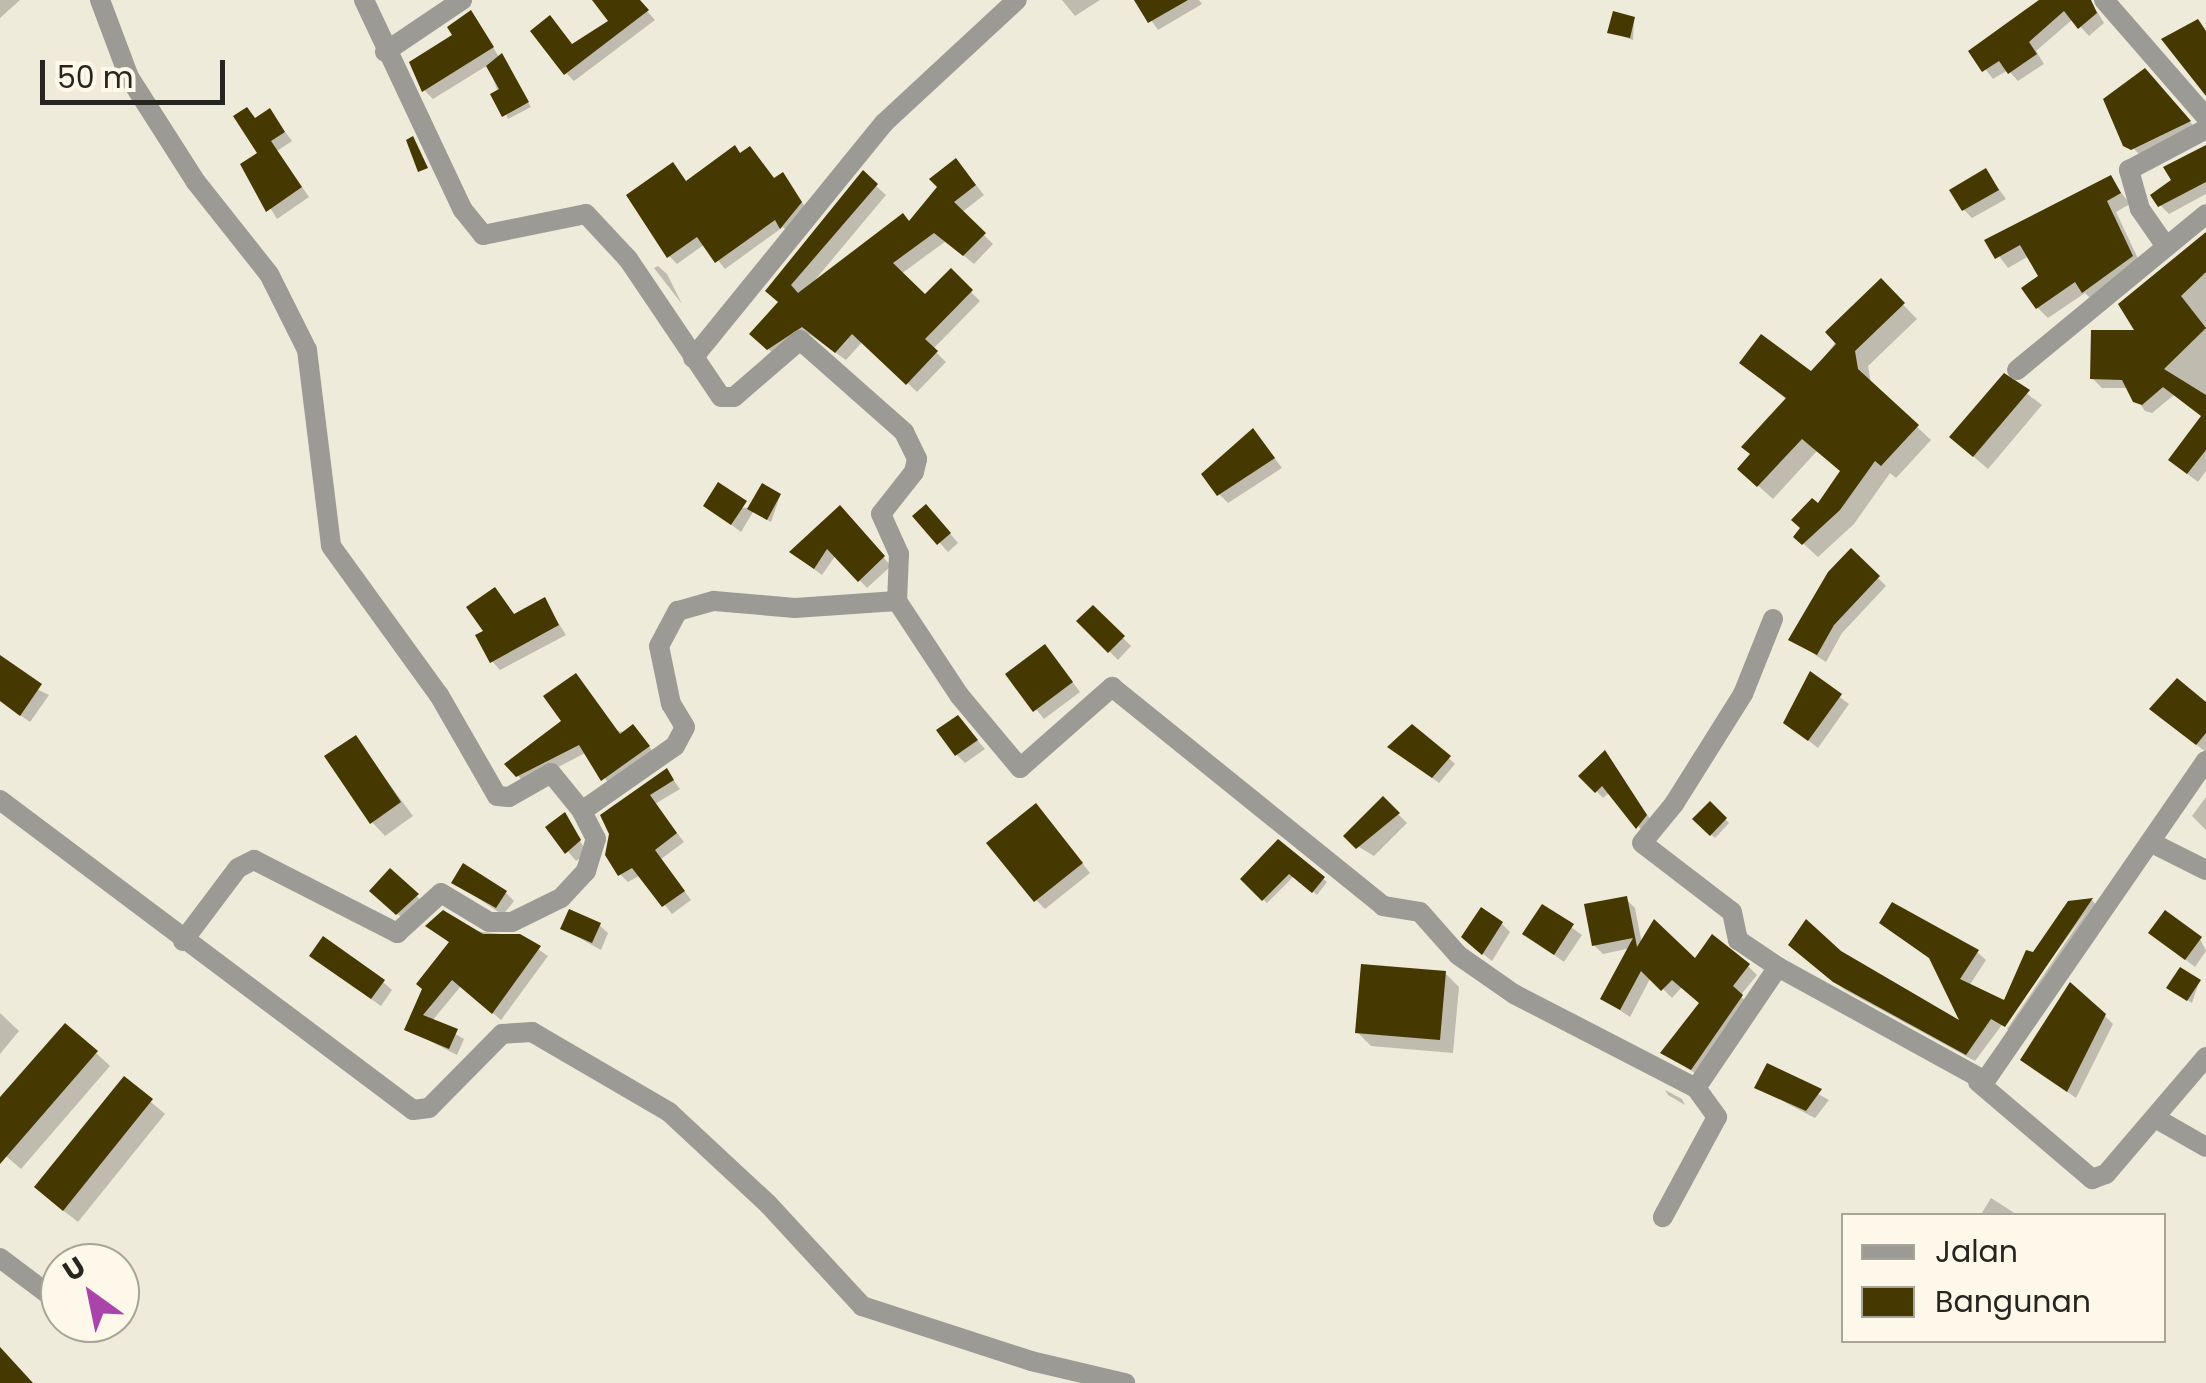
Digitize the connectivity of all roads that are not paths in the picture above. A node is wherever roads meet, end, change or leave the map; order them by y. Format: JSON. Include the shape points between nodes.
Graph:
{"nodes":[{"id":1,"x":100,"y":0,"type":"edge"},
{"id":2,"x":364,"y":0,"type":"edge"},
{"id":3,"x":462,"y":0,"type":"edge"},
{"id":4,"x":1018,"y":0,"type":"edge"},
{"id":5,"x":2104,"y":0,"type":"edge"},
{"id":6,"x":385,"y":52,"type":"junction"},
{"id":7,"x":2206,"y":117,"type":"edge"},
{"id":8,"x":2206,"y":130,"type":"edge"},
{"id":9,"x":2206,"y":214,"type":"edge"},
{"id":10,"x":2166,"y":245,"type":"junction"},
{"id":11,"x":692,"y":358,"type":"junction"},
{"id":12,"x":2017,"y":370,"type":"dead end"},
{"id":13,"x":897,"y":600,"type":"junction"},
{"id":14,"x":1772,"y":619,"type":"dead end"},
{"id":15,"x":2206,"y":761,"type":"edge"},
{"id":16,"x":0,"y":800,"type":"edge"},
{"id":17,"x":582,"y":811,"type":"junction"},
{"id":18,"x":2154,"y":844,"type":"junction"},
{"id":19,"x":2206,"y":870,"type":"edge"},
{"id":20,"x":183,"y":940,"type":"junction"},
{"id":21,"x":1778,"y":968,"type":"junction"},
{"id":22,"x":2206,"y":1057,"type":"edge"},
{"id":23,"x":1978,"y":1082,"type":"junction"},
{"id":24,"x":1696,"y":1088,"type":"junction"},
{"id":25,"x":2157,"y":1119,"type":"junction"},
{"id":26,"x":2206,"y":1147,"type":"edge"},
{"id":27,"x":1663,"y":1217,"type":"dead end"},
{"id":28,"x":0,"y":1258,"type":"edge"},
{"id":29,"x":40,"y":1287,"type":"edge"},
{"id":30,"x":1125,"y":1383,"type":"edge"}],
"edges":[{"from":1,"to":17,"type":"street","via":[[129,76],[196,182],[269,274],[307,350],[331,546],[439,695],[496,796],[510,797],[551,773]]},
{"from":2,"to":6,"type":"street"},
{"from":3,"to":6,"type":"street"},
{"from":4,"to":11,"type":"street","via":[[884,123]]},
{"from":5,"to":7,"type":"street"},
{"from":6,"to":11,"type":"street","via":[[480,232],[489,237],[586,214],[628,259]]},
{"from":8,"to":10,"type":"street","via":[[2130,170],[2140,209]]},
{"from":9,"to":10,"type":"street"},
{"from":10,"to":12,"type":"street"},
{"from":11,"to":13,"type":"street","via":[[730,400],[800,340],[904,432],[917,459],[914,472],[880,514],[899,554]]},
{"from":13,"to":17,"type":"street","via":[[796,608],[714,601],[678,611],[664,628],[659,662],[671,704],[686,726],[682,738]]},
{"from":13,"to":24,"type":"street","via":[[960,695],[1020,768],[1112,686],[1383,906],[1420,912],[1458,956],[1514,994]]},
{"from":14,"to":21,"type":"street","via":[[1738,702],[1642,843],[1732,912],[1738,940]]},
{"from":15,"to":18,"type":"street"},
{"from":16,"to":20,"type":"street"},
{"from":17,"to":20,"type":"street","via":[[596,839],[586,872],[561,898],[512,922],[489,922],[441,893],[397,933],[254,860],[238,868]]},
{"from":18,"to":19,"type":"street"},
{"from":18,"to":23,"type":"street","via":[[1994,1076]]},
{"from":20,"to":30,"type":"street","via":[[413,1110],[429,1108],[502,1034],[532,1032],[669,1112],[768,1204],[862,1306],[1031,1361]]},
{"from":21,"to":23,"type":"street"},
{"from":21,"to":24,"type":"street"},
{"from":22,"to":25,"type":"street"},
{"from":23,"to":25,"type":"street","via":[[2092,1179],[2106,1174]]},
{"from":24,"to":27,"type":"street","via":[[1717,1117]]},
{"from":25,"to":26,"type":"street"},
{"from":28,"to":29,"type":"street"}]}
